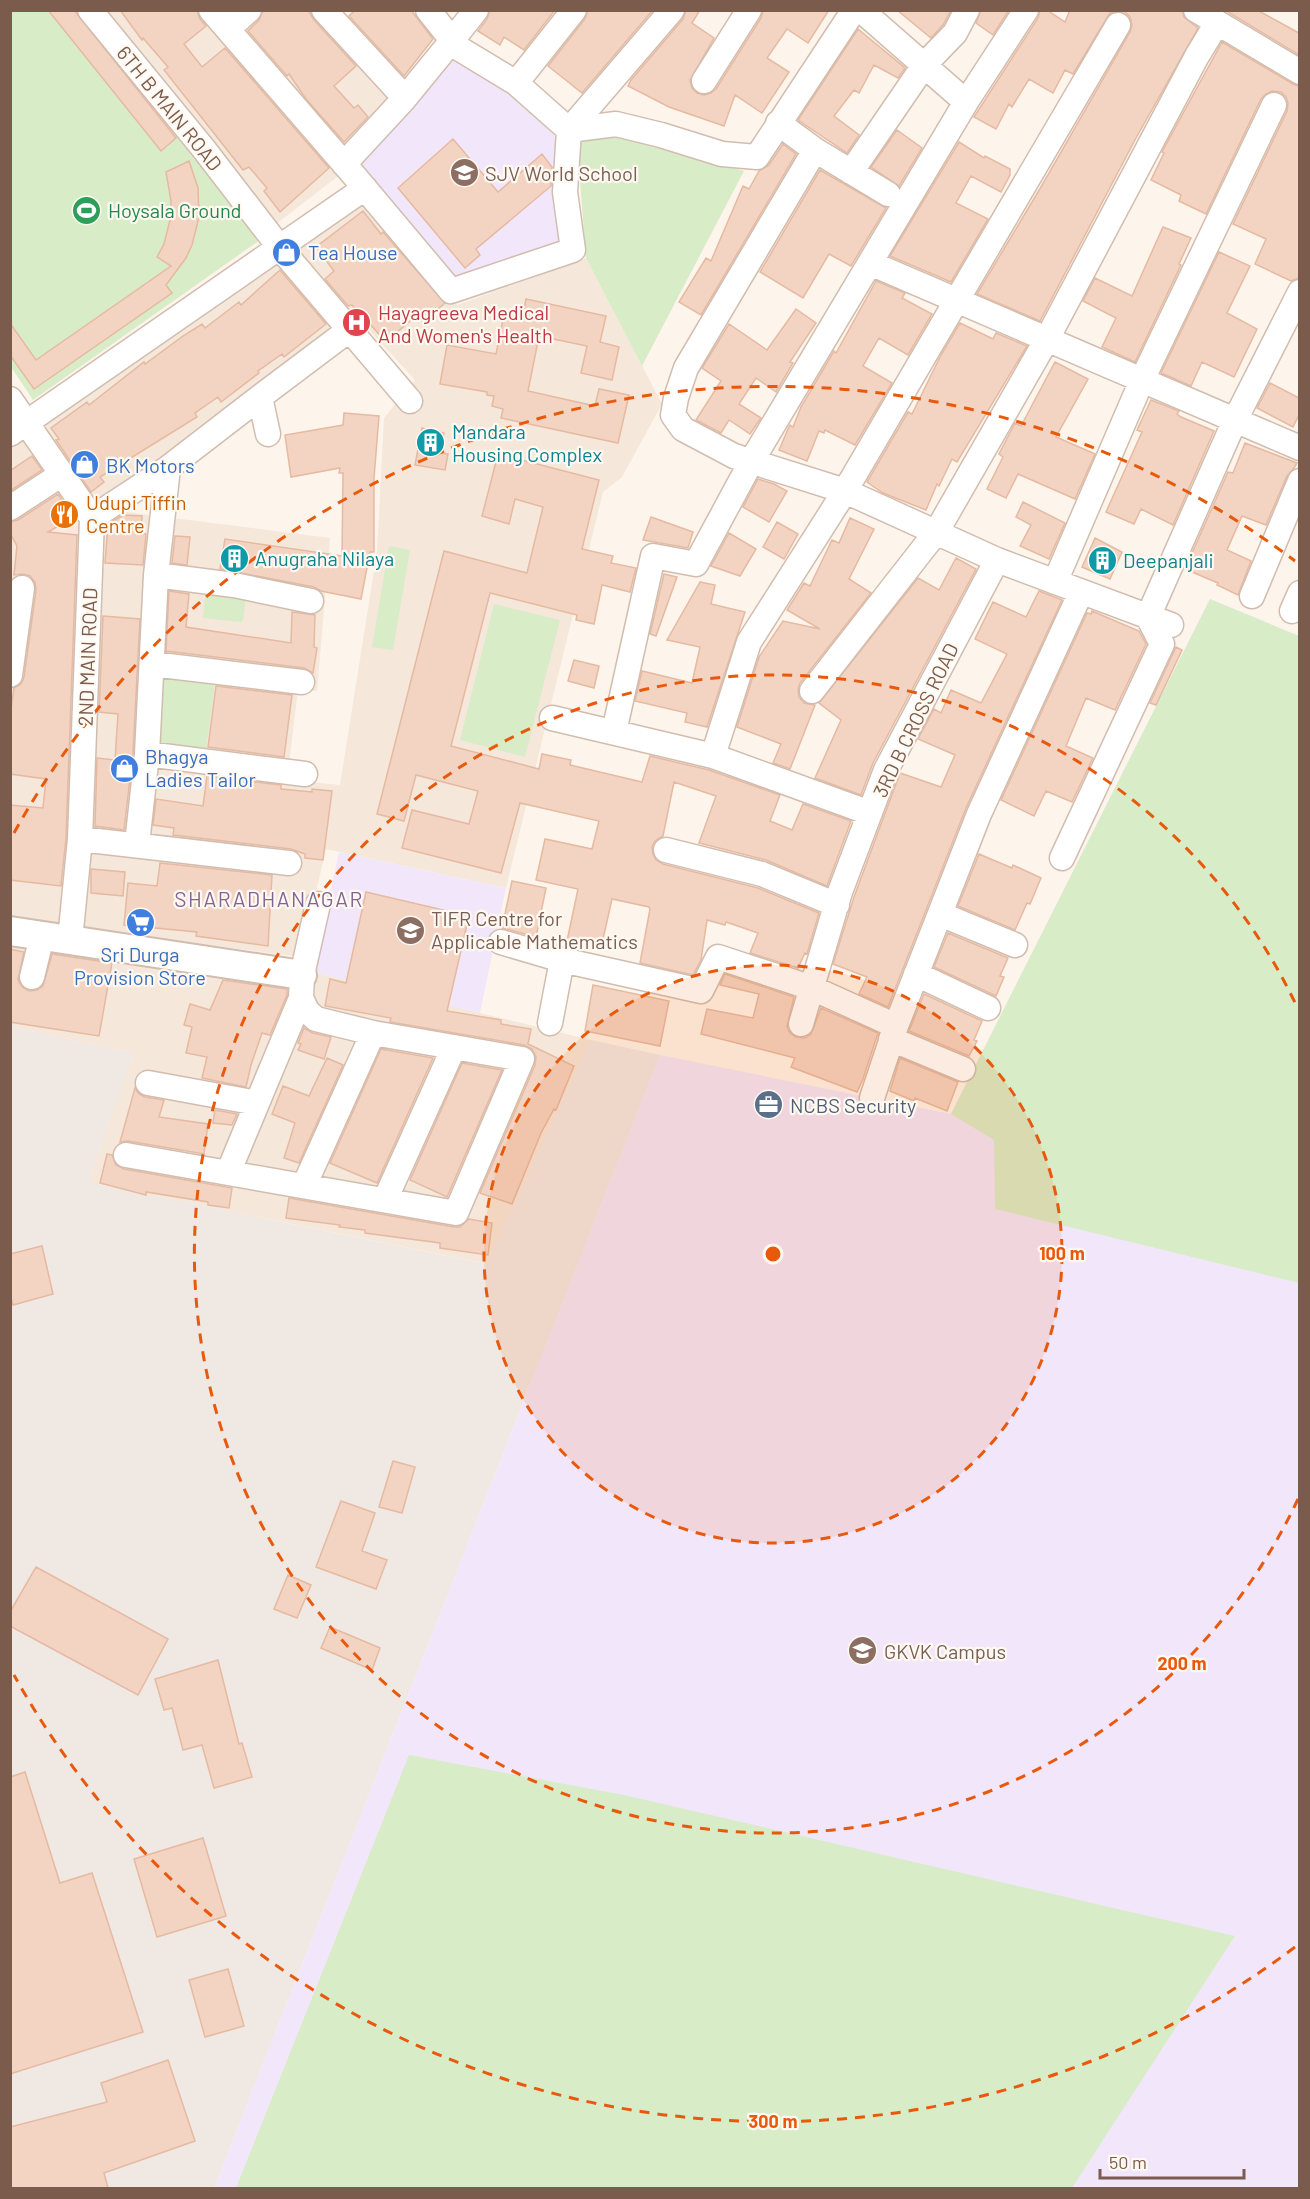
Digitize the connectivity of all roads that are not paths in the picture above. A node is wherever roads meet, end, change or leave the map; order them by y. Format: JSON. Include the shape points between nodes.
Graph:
{"nodes":[{"id":1,"x":90,"y":10,"type":"edge"},
{"id":2,"x":211,"y":10,"type":"edge"},
{"id":3,"x":249,"y":10,"type":"edge"},
{"id":4,"x":324,"y":10,"type":"edge"},
{"id":5,"x":428,"y":10,"type":"edge"},
{"id":6,"x":476,"y":10,"type":"edge"},
{"id":7,"x":574,"y":10,"type":"edge"},
{"id":8,"x":672,"y":10,"type":"edge"},
{"id":9,"x":749,"y":10,"type":"edge"},
{"id":10,"x":854,"y":10,"type":"edge"},
{"id":11,"x":861,"y":10,"type":"edge"},
{"id":12,"x":968,"y":10,"type":"edge"},
{"id":13,"x":1026,"y":10,"type":"edge"},
{"id":14,"x":1196,"y":10,"type":"edge"},
{"id":15,"x":1216,"y":22,"type":"junction"},
{"id":16,"x":1118,"y":25,"type":"dead end"},
{"id":17,"x":228,"y":29,"type":"junction"},
{"id":18,"x":451,"y":42,"type":"junction"},
{"id":19,"x":925,"y":64,"type":"junction"},
{"id":20,"x":1299,"y":72,"type":"edge"},
{"id":21,"x":704,"y":81,"type":"dead end"},
{"id":22,"x":516,"y":83,"type":"junction"},
{"id":23,"x":405,"y":98,"type":"junction"},
{"id":24,"x":966,"y":102,"type":"junction"},
{"id":25,"x":1274,"y":105,"type":"dead end"},
{"id":26,"x":778,"y":123,"type":"junction"},
{"id":27,"x":569,"y":130,"type":"junction"},
{"id":28,"x":815,"y":150,"type":"junction"},
{"id":29,"x":851,"y":172,"type":"junction"},
{"id":30,"x":352,"y":173,"type":"junction"},
{"id":31,"x":888,"y":194,"type":"dead end"},
{"id":32,"x":280,"y":248,"type":"junction"},
{"id":33,"x":870,"y":263,"type":"junction"},
{"id":34,"x":1299,"y":292,"type":"edge"},
{"id":35,"x":958,"y":301,"type":"junction"},
{"id":36,"x":349,"y":330,"type":"junction"},
{"id":37,"x":1047,"y":339,"type":"junction"},
{"id":38,"x":1142,"y":380,"type":"junction"},
{"id":39,"x":260,"y":397,"type":"junction"},
{"id":40,"x":10,"y":399,"type":"edge"},
{"id":41,"x":410,"y":401,"type":"dead end"},
{"id":42,"x":1235,"y":420,"type":"junction"},
{"id":43,"x":19,"y":428,"type":"edge"},
{"id":44,"x":268,"y":434,"type":"dead end"},
{"id":45,"x":1299,"y":448,"type":"edge"},
{"id":46,"x":751,"y":462,"type":"junction"},
{"id":47,"x":168,"y":468,"type":"junction"},
{"id":48,"x":62,"y":474,"type":"junction"},
{"id":49,"x":1299,"y":481,"type":"edge"},
{"id":50,"x":845,"y":491,"type":"junction"},
{"id":51,"x":10,"y":508,"type":"edge"},
{"id":52,"x":92,"y":518,"type":"junction"},
{"id":53,"x":937,"y":531,"type":"junction"},
{"id":54,"x":997,"y":560,"type":"junction"},
{"id":55,"x":156,"y":575,"type":"junction"},
{"id":56,"x":1055,"y":582,"type":"junction"},
{"id":57,"x":22,"y":588,"type":"dead end"},
{"id":58,"x":1081,"y":592,"type":"junction"},
{"id":59,"x":1252,"y":596,"type":"dead end"},
{"id":60,"x":311,"y":601,"type":"dead end"},
{"id":61,"x":1148,"y":616,"type":"junction"},
{"id":62,"x":1171,"y":625,"type":"dead end"},
{"id":63,"x":152,"y":664,"type":"junction"},
{"id":64,"x":10,"y":675,"type":"edge"},
{"id":65,"x":302,"y":682,"type":"dead end"},
{"id":66,"x":812,"y":691,"type":"dead end"},
{"id":67,"x":552,"y":718,"type":"dead end"},
{"id":68,"x":614,"y":732,"type":"junction"},
{"id":69,"x":147,"y":754,"type":"junction"},
{"id":70,"x":713,"y":756,"type":"junction"},
{"id":71,"x":305,"y":774,"type":"dead end"},
{"id":72,"x":870,"y":813,"type":"junction"},
{"id":73,"x":80,"y":839,"type":"junction"},
{"id":74,"x":137,"y":844,"type":"junction"},
{"id":75,"x":666,"y":850,"type":"dead end"},
{"id":76,"x":1062,"y":858,"type":"dead end"},
{"id":77,"x":289,"y":863,"type":"dead end"},
{"id":78,"x":318,"y":904,"type":"dead end"},
{"id":79,"x":837,"y":905,"type":"junction"},
{"id":80,"x":940,"y":914,"type":"junction"},
{"id":81,"x":10,"y":931,"type":"edge"},
{"id":82,"x":42,"y":936,"type":"junction"},
{"id":83,"x":70,"y":940,"type":"junction"},
{"id":84,"x":501,"y":942,"type":"dead end"},
{"id":85,"x":1015,"y":945,"type":"dead end"},
{"id":86,"x":562,"y":960,"type":"junction"},
{"id":87,"x":916,"y":974,"type":"junction"},
{"id":88,"x":32,"y":977,"type":"dead end"},
{"id":89,"x":301,"y":986,"type":"junction"},
{"id":90,"x":812,"y":988,"type":"junction"},
{"id":91,"x":988,"y":1008,"type":"dead end"},
{"id":92,"x":550,"y":1023,"type":"dead end"},
{"id":93,"x":801,"y":1024,"type":"dead end"},
{"id":94,"x":894,"y":1032,"type":"junction"},
{"id":95,"x":373,"y":1033,"type":"junction"},
{"id":96,"x":454,"y":1047,"type":"junction"},
{"id":97,"x":963,"y":1069,"type":"dead end"},
{"id":98,"x":148,"y":1083,"type":"dead end"},
{"id":99,"x":872,"y":1098,"type":"dead end"},
{"id":100,"x":257,"y":1103,"type":"junction"},
{"id":101,"x":126,"y":1155,"type":"dead end"},
{"id":102,"x":228,"y":1173,"type":"junction"},
{"id":103,"x":304,"y":1186,"type":"junction"},
{"id":104,"x":385,"y":1200,"type":"junction"}],
"edges":[{"from":1,"to":32,"type":"street","name":"6TH B MAIN ROAD"},
{"from":2,"to":17,"type":"street"},
{"from":3,"to":17,"type":"street"},
{"from":4,"to":23,"type":"street"},
{"from":5,"to":18,"type":"street"},
{"from":6,"to":18,"type":"street"},
{"from":7,"to":22,"type":"street"},
{"from":8,"to":27,"type":"street"},
{"from":9,"to":21,"type":"street"},
{"from":10,"to":26,"type":"street"},
{"from":11,"to":19,"type":"street"},
{"from":12,"to":19,"type":"street","via":[[955,33]]},
{"from":13,"to":24,"type":"street"},
{"from":14,"to":15,"type":"street"},
{"from":15,"to":20,"type":"street"},
{"from":15,"to":37,"type":"street"},
{"from":16,"to":35,"type":"street"},
{"from":17,"to":30,"type":"street"},
{"from":18,"to":22,"type":"street"},
{"from":18,"to":23,"type":"street"},
{"from":19,"to":24,"type":"street"},
{"from":19,"to":29,"type":"street"},
{"from":22,"to":27,"type":"street"},
{"from":23,"to":30,"type":"street"},
{"from":24,"to":33,"type":"street"},
{"from":25,"to":38,"type":"street"},
{"from":26,"to":27,"type":"street","via":[[757,157],[722,154],[616,124]]},
{"from":26,"to":28,"type":"street"},
{"from":27,"to":30,"type":"street","via":[[565,192],[573,250],[451,291]]},
{"from":28,"to":29,"type":"street"},
{"from":28,"to":46,"type":"street","via":[[686,368],[676,398],[673,415],[683,429]]},
{"from":29,"to":31,"type":"street"},
{"from":30,"to":32,"type":"street"},
{"from":32,"to":36,"type":"street","name":"6TH B MAIN ROAD"},
{"from":32,"to":43,"type":"street"},
{"from":33,"to":35,"type":"street"},
{"from":33,"to":46,"type":"street"},
{"from":34,"to":42,"type":"street"},
{"from":35,"to":37,"type":"street"},
{"from":35,"to":50,"type":"street"},
{"from":36,"to":39,"type":"street"},
{"from":36,"to":41,"type":"street","name":"6TH B MAIN ROAD"},
{"from":37,"to":38,"type":"street"},
{"from":37,"to":53,"type":"street"},
{"from":38,"to":42,"type":"street"},
{"from":38,"to":56,"type":"street"},
{"from":39,"to":44,"type":"street"},
{"from":39,"to":47,"type":"street"},
{"from":40,"to":43,"type":"street"},
{"from":42,"to":45,"type":"street"},
{"from":42,"to":61,"type":"street"},
{"from":43,"to":48,"type":"street"},
{"from":46,"to":50,"type":"street"},
{"from":46,"to":68,"type":"street","via":[[696,564],[653,556]]},
{"from":47,"to":52,"type":"street"},
{"from":47,"to":55,"type":"street"},
{"from":48,"to":51,"type":"street"},
{"from":48,"to":52,"type":"street"},
{"from":49,"to":59,"type":"street"},
{"from":50,"to":53,"type":"street"},
{"from":50,"to":70,"type":"street","via":[[748,642]]},
{"from":52,"to":73,"type":"street","name":"2ND MAIN ROAD"},
{"from":53,"to":54,"type":"street"},
{"from":53,"to":66,"type":"street"},
{"from":54,"to":56,"type":"street"},
{"from":54,"to":72,"type":"street","name":"3RD B CROSS ROAD","via":[[886,770]]},
{"from":55,"to":60,"type":"street","via":[[234,585]]},
{"from":55,"to":63,"type":"street"},
{"from":56,"to":58,"type":"street"},
{"from":57,"to":64,"type":"street"},
{"from":58,"to":61,"type":"street"},
{"from":58,"to":80,"type":"street","via":[[979,814]]},
{"from":61,"to":62,"type":"street"},
{"from":61,"to":76,"type":"street","via":[[1162,645]]},
{"from":63,"to":65,"type":"street"},
{"from":63,"to":69,"type":"street"},
{"from":67,"to":68,"type":"street"},
{"from":68,"to":70,"type":"street"},
{"from":69,"to":71,"type":"street"},
{"from":69,"to":74,"type":"street"},
{"from":70,"to":72,"type":"street"},
{"from":72,"to":79,"type":"street","name":"3RD B CROSS ROAD"},
{"from":73,"to":74,"type":"street"},
{"from":73,"to":83,"type":"street","name":"2ND MAIN ROAD"},
{"from":74,"to":77,"type":"street"},
{"from":75,"to":79,"type":"street","via":[[762,874]]},
{"from":78,"to":89,"type":"street"},
{"from":79,"to":90,"type":"street","name":"3RD B CROSS ROAD"},
{"from":80,"to":85,"type":"street"},
{"from":80,"to":87,"type":"street"},
{"from":81,"to":82,"type":"street"},
{"from":82,"to":83,"type":"street"},
{"from":82,"to":88,"type":"street"},
{"from":83,"to":89,"type":"street"},
{"from":84,"to":86,"type":"street"},
{"from":86,"to":90,"type":"street","via":[[701,992],[718,957]]},
{"from":86,"to":92,"type":"street"},
{"from":87,"to":91,"type":"street"},
{"from":87,"to":94,"type":"street"},
{"from":89,"to":95,"type":"street","via":[[307,1011],[316,1018]]},
{"from":89,"to":100,"type":"street"},
{"from":90,"to":93,"type":"street","name":"3RD B CROSS ROAD"},
{"from":90,"to":94,"type":"street"},
{"from":94,"to":97,"type":"street"},
{"from":94,"to":99,"type":"street"},
{"from":95,"to":96,"type":"street"},
{"from":95,"to":103,"type":"street"},
{"from":96,"to":104,"type":"street"},
{"from":96,"to":104,"type":"street","via":[[522,1059],[456,1213]]},
{"from":98,"to":100,"type":"street"},
{"from":100,"to":102,"type":"street"},
{"from":101,"to":102,"type":"street"},
{"from":102,"to":103,"type":"street"},
{"from":103,"to":104,"type":"street"}]}
